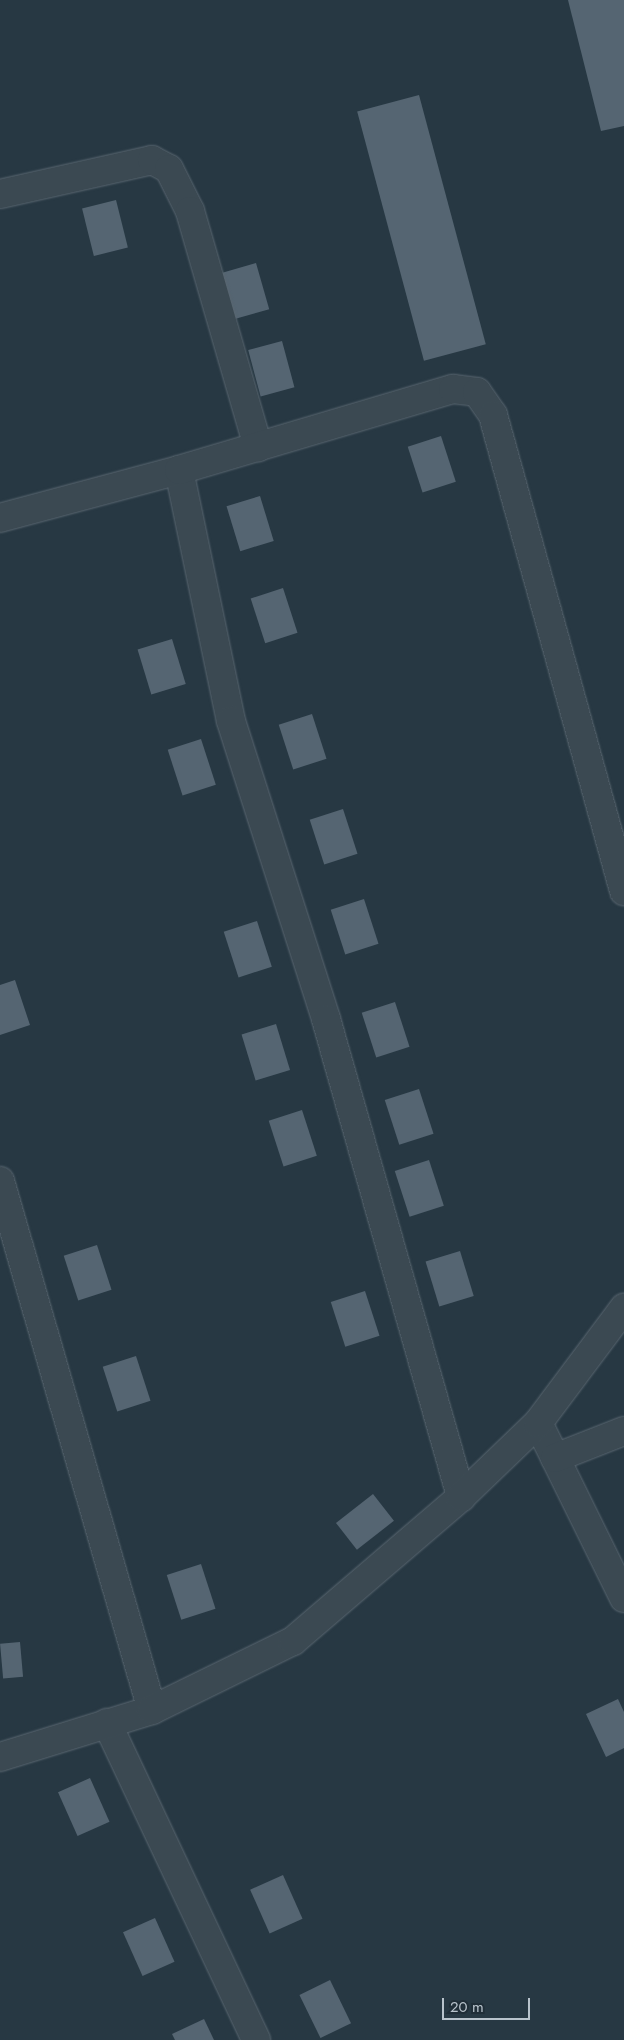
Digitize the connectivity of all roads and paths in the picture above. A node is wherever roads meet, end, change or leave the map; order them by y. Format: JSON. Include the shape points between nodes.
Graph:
{"nodes":[{"id":1,"x":0,"y":194,"type":"edge"},
{"id":2,"x":258,"y":447,"type":"junction"},
{"id":3,"x":179,"y":470,"type":"junction"},
{"id":4,"x":0,"y":518,"type":"edge"},
{"id":5,"x":624,"y":892,"type":"edge"},
{"id":6,"x":0,"y":1181,"type":"edge"},
{"id":7,"x":624,"y":1308,"type":"edge"},
{"id":8,"x":538,"y":1424,"type":"junction"},
{"id":9,"x":624,"y":1431,"type":"edge"},
{"id":10,"x":555,"y":1458,"type":"junction"},
{"id":11,"x":461,"y":1497,"type":"junction"},
{"id":12,"x":624,"y":1598,"type":"edge"},
{"id":13,"x":152,"y":1710,"type":"junction"},
{"id":14,"x":106,"y":1724,"type":"junction"},
{"id":15,"x":0,"y":1757,"type":"edge"},
{"id":16,"x":256,"y":2040,"type":"edge"}],
"edges":[{"from":1,"to":2,"type":"street","via":[[152,160],[169,169],[190,211]]},
{"from":2,"to":3,"type":"street"},
{"from":2,"to":5,"type":"street","via":[[453,389],[477,392],[493,415]]},
{"from":3,"to":4,"type":"street"},
{"from":3,"to":11,"type":"street","via":[[231,721],[326,1019]]},
{"from":6,"to":13,"type":"street"},
{"from":7,"to":8,"type":"street"},
{"from":8,"to":10,"type":"street"},
{"from":8,"to":11,"type":"street"},
{"from":9,"to":10,"type":"street"},
{"from":10,"to":12,"type":"street"},
{"from":11,"to":13,"type":"street","via":[[293,1641]]},
{"from":13,"to":14,"type":"street"},
{"from":14,"to":15,"type":"street"},
{"from":14,"to":16,"type":"street"}]}
